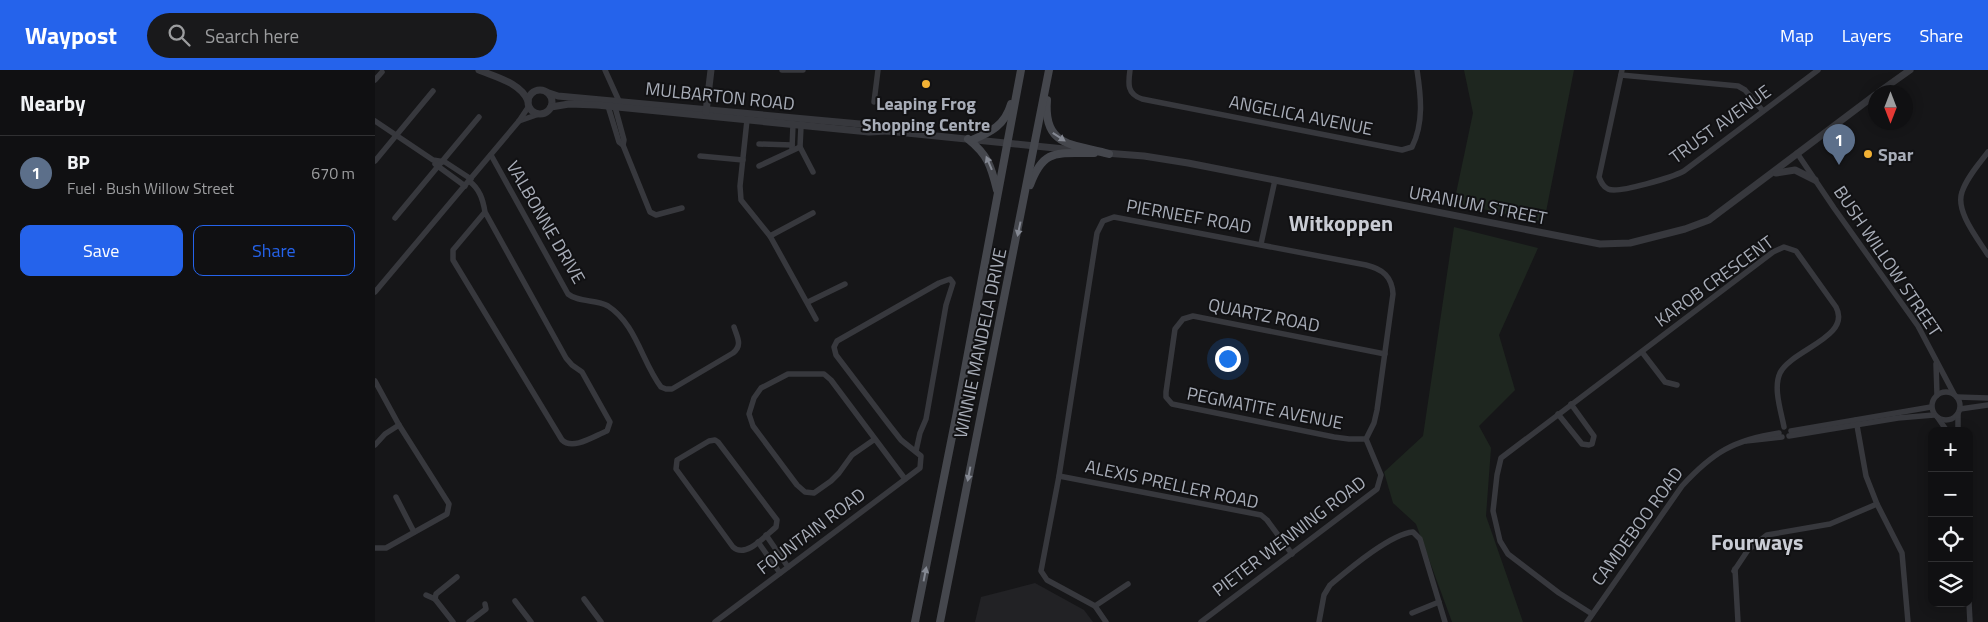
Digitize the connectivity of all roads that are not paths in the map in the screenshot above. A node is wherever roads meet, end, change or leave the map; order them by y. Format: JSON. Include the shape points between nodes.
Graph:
{"nodes":[{"id":1,"x":479,"y":70,"type":"edge"},
{"id":2,"x":605,"y":70,"type":"edge"},
{"id":3,"x":711,"y":70,"type":"edge"},
{"id":4,"x":781,"y":70,"type":"edge"},
{"id":5,"x":803,"y":70,"type":"edge"},
{"id":6,"x":878,"y":70,"type":"edge"},
{"id":7,"x":1021,"y":70,"type":"edge"},
{"id":8,"x":1130,"y":70,"type":"edge"},
{"id":9,"x":1416,"y":70,"type":"edge"},
{"id":10,"x":1819,"y":70,"type":"edge"},
{"id":11,"x":1909,"y":70,"type":"edge"},
{"id":12,"x":382,"y":72,"type":"dead end"},
{"id":13,"x":1622,"y":72,"type":"edge"},
{"id":14,"x":1049,"y":73,"type":"edge"},
{"id":15,"x":375,"y":80,"type":"edge"},
{"id":16,"x":1019,"y":81,"type":"junction"},
{"id":17,"x":1889,"y":85,"type":"edge"},
{"id":18,"x":518,"y":87,"type":"junction"},
{"id":19,"x":537,"y":90,"type":"junction"},
{"id":20,"x":433,"y":91,"type":"dead end"},
{"id":21,"x":549,"y":94,"type":"junction"},
{"id":22,"x":1868,"y":100,"type":"edge"},
{"id":23,"x":874,"y":102,"type":"dead end"},
{"id":24,"x":528,"y":103,"type":"junction"},
{"id":25,"x":615,"y":105,"type":"junction"},
{"id":26,"x":551,"y":108,"type":"junction"},
{"id":27,"x":1763,"y":111,"type":"junction"},
{"id":28,"x":706,"y":113,"type":"junction"},
{"id":29,"x":539,"y":114,"type":"junction"},
{"id":30,"x":479,"y":117,"type":"dead end"},
{"id":31,"x":747,"y":120,"type":"junction"},
{"id":32,"x":375,"y":121,"type":"edge"},
{"id":33,"x":519,"y":121,"type":"junction"},
{"id":34,"x":793,"y":125,"type":"junction"},
{"id":35,"x":801,"y":126,"type":"junction"},
{"id":36,"x":887,"y":131,"type":"junction"},
{"id":37,"x":395,"y":135,"type":"junction"},
{"id":38,"x":970,"y":140,"type":"junction"},
{"id":39,"x":759,"y":144,"type":"dead end"},
{"id":40,"x":1008,"y":144,"type":"junction"},
{"id":41,"x":1033,"y":146,"type":"junction"},
{"id":42,"x":800,"y":147,"type":"junction"},
{"id":43,"x":792,"y":148,"type":"junction"},
{"id":44,"x":1988,"y":152,"type":"edge"},
{"id":45,"x":1096,"y":153,"type":"junction"},
{"id":46,"x":1797,"y":153,"type":"junction"},
{"id":47,"x":1109,"y":154,"type":"junction"},
{"id":48,"x":491,"y":155,"type":"junction"},
{"id":49,"x":700,"y":156,"type":"dead end"},
{"id":50,"x":743,"y":160,"type":"junction"},
{"id":51,"x":375,"y":161,"type":"edge"},
{"id":52,"x":438,"y":164,"type":"junction"},
{"id":53,"x":759,"y":166,"type":"dead end"},
{"id":54,"x":813,"y":172,"type":"dead end"},
{"id":55,"x":1771,"y":175,"type":"junction"},
{"id":56,"x":1275,"y":180,"type":"junction"},
{"id":57,"x":1815,"y":180,"type":"junction"},
{"id":58,"x":469,"y":182,"type":"junction"},
{"id":59,"x":998,"y":194,"type":"junction"},
{"id":60,"x":1025,"y":198,"type":"junction"},
{"id":61,"x":682,"y":208,"type":"dead end"},
{"id":62,"x":485,"y":212,"type":"junction"},
{"id":63,"x":813,"y":213,"type":"dead end"},
{"id":64,"x":395,"y":218,"type":"dead end"},
{"id":65,"x":770,"y":236,"type":"junction"},
{"id":66,"x":1261,"y":244,"type":"junction"},
{"id":67,"x":1988,"y":255,"type":"edge"},
{"id":68,"x":845,"y":284,"type":"dead end"},
{"id":69,"x":375,"y":292,"type":"edge"},
{"id":70,"x":808,"y":302,"type":"junction"},
{"id":71,"x":816,"y":319,"type":"dead end"},
{"id":72,"x":734,"y":326,"type":"dead end"},
{"id":73,"x":1642,"y":352,"type":"junction"},
{"id":74,"x":1385,"y":354,"type":"junction"},
{"id":75,"x":1936,"y":362,"type":"junction"},
{"id":76,"x":375,"y":380,"type":"edge"},
{"id":77,"x":1677,"y":385,"type":"dead end"},
{"id":78,"x":1166,"y":392,"type":"joint"},
{"id":79,"x":1937,"y":395,"type":"junction"},
{"id":80,"x":1955,"y":396,"type":"junction"},
{"id":81,"x":1988,"y":398,"type":"edge"},
{"id":82,"x":1571,"y":404,"type":"junction"},
{"id":83,"x":1988,"y":405,"type":"edge"},
{"id":84,"x":1931,"y":407,"type":"junction"},
{"id":85,"x":1959,"y":412,"type":"junction"},
{"id":86,"x":1558,"y":414,"type":"junction"},
{"id":87,"x":1936,"y":416,"type":"junction"},
{"id":88,"x":1856,"y":423,"type":"junction"},
{"id":89,"x":399,"y":425,"type":"junction"},
{"id":90,"x":1784,"y":427,"type":"junction"},
{"id":91,"x":1944,"y":427,"type":"edge"},
{"id":92,"x":1958,"y":427,"type":"edge"},
{"id":93,"x":1790,"y":434,"type":"junction"},
{"id":94,"x":1781,"y":435,"type":"junction"},
{"id":95,"x":875,"y":439,"type":"junction"},
{"id":96,"x":1366,"y":439,"type":"junction"},
{"id":97,"x":375,"y":445,"type":"edge"},
{"id":98,"x":916,"y":451,"type":"junction"},
{"id":99,"x":1059,"y":476,"type":"junction"},
{"id":100,"x":905,"y":479,"type":"junction"},
{"id":101,"x":396,"y":497,"type":"dead end"},
{"id":102,"x":1877,"y":504,"type":"junction"},
{"id":103,"x":414,"y":532,"type":"junction"},
{"id":104,"x":766,"y":535,"type":"junction"},
{"id":105,"x":758,"y":542,"type":"junction"},
{"id":106,"x":375,"y":548,"type":"edge"},
{"id":107,"x":1292,"y":554,"type":"junction"},
{"id":108,"x":788,"y":567,"type":"junction"},
{"id":109,"x":780,"y":573,"type":"junction"},
{"id":110,"x":457,"y":577,"type":"dead end"},
{"id":111,"x":1128,"y":584,"type":"dead end"},
{"id":112,"x":426,"y":595,"type":"dead end"},
{"id":113,"x":435,"y":599,"type":"junction"},
{"id":114,"x":584,"y":599,"type":"dead end"},
{"id":115,"x":515,"y":601,"type":"dead end"},
{"id":116,"x":1439,"y":602,"type":"junction"},
{"id":117,"x":485,"y":604,"type":"dead end"},
{"id":118,"x":1095,"y":606,"type":"junction"},
{"id":119,"x":1969,"y":607,"type":"edge"},
{"id":120,"x":1412,"y":613,"type":"dead end"},
{"id":121,"x":1592,"y":614,"type":"junction"},
{"id":122,"x":453,"y":622,"type":"edge"},
{"id":123,"x":469,"y":622,"type":"edge"},
{"id":124,"x":531,"y":622,"type":"edge"},
{"id":125,"x":601,"y":622,"type":"edge"},
{"id":126,"x":715,"y":622,"type":"edge"},
{"id":127,"x":915,"y":622,"type":"edge"},
{"id":128,"x":940,"y":622,"type":"edge"},
{"id":129,"x":1106,"y":622,"type":"edge"},
{"id":130,"x":1201,"y":622,"type":"edge"},
{"id":131,"x":1319,"y":622,"type":"edge"},
{"id":132,"x":1445,"y":622,"type":"edge"},
{"id":133,"x":1587,"y":622,"type":"edge"},
{"id":134,"x":1738,"y":622,"type":"edge"},
{"id":135,"x":1908,"y":622,"type":"edge"},
{"id":136,"x":1970,"y":622,"type":"edge"}],
"edges":[{"from":1,"to":18,"type":"street","name":"MULBARTON ROAD"},
{"from":2,"to":25,"type":"street"},
{"from":3,"to":28,"type":"street"},
{"from":4,"to":5,"type":"street"},
{"from":6,"to":23,"type":"street"},
{"from":7,"to":16,"type":"main road","name":"WINNIE MANDELA DRIVE"},
{"from":8,"to":9,"type":"street","name":"ANGELICA AVENUE","via":[[1129,89],[1142,99],[1402,150],[1412,147],[1419,122],[1420,88]]},
{"from":10,"to":27,"type":"street","name":"TRUST AVENUE"},
{"from":11,"to":17,"type":"street"},
{"from":12,"to":15,"type":"street"},
{"from":13,"to":27,"type":"street","via":[[1738,86]]},
{"from":13,"to":27,"type":"street","name":"TRUST AVENUE","via":[[1599,177],[1608,190],[1665,180],[1684,171]]},
{"from":14,"to":41,"type":"main road","name":"WINNIE MANDELA DRIVE"},
{"from":14,"to":47,"type":"main road","one_way":true,"via":[[1046,109],[1050,131],[1068,143]]},
{"from":16,"to":38,"type":"main road","via":[[1003,122],[991,132]]},
{"from":16,"to":40,"type":"main road","name":"WINNIE MANDELA DRIVE"},
{"from":18,"to":19,"type":"street","name":"MULBARTON ROAD"},
{"from":18,"to":24,"type":"street"},
{"from":19,"to":21,"type":"street","name":"MULBARTON ROAD"},
{"from":19,"to":24,"type":"street","via":[[529,96]]},
{"from":20,"to":37,"type":"street"},
{"from":21,"to":25,"type":"street","name":"MULBARTON ROAD"},
{"from":21,"to":26,"type":"street"},
{"from":22,"to":46,"type":"street","name":"URANIUM STREET"},
{"from":24,"to":29,"type":"street"},
{"from":24,"to":33,"type":"street"},
{"from":25,"to":26,"type":"street","name":"MULBARTON ROAD","via":[[569,104]]},
{"from":25,"to":28,"type":"street","name":"MULBARTON ROAD"},
{"from":25,"to":61,"type":"street","via":[[623,145],[651,214]]},
{"from":26,"to":29,"type":"street","name":"MULBARTON ROAD"},
{"from":28,"to":31,"type":"street","name":"MULBARTON ROAD"},
{"from":28,"to":36,"type":"street","name":"MULBARTON ROAD","via":[[860,124]]},
{"from":29,"to":33,"type":"street","name":"MULBARTON ROAD"},
{"from":30,"to":52,"type":"street"},
{"from":31,"to":34,"type":"street","name":"MULBARTON ROAD"},
{"from":31,"to":50,"type":"street"},
{"from":32,"to":37,"type":"street"},
{"from":33,"to":48,"type":"street"},
{"from":34,"to":35,"type":"street","name":"MULBARTON ROAD"},
{"from":34,"to":43,"type":"street"},
{"from":35,"to":36,"type":"street","name":"MULBARTON ROAD","via":[[878,133]]},
{"from":35,"to":42,"type":"street"},
{"from":36,"to":38,"type":"street","name":"MULBARTON ROAD"},
{"from":37,"to":51,"type":"street"},
{"from":37,"to":52,"type":"street"},
{"from":38,"to":40,"type":"street","name":"MULBARTON ROAD"},
{"from":59,"to":38,"type":"main road","one_way":true,"via":[[988,159]]},
{"from":39,"to":43,"type":"street"},
{"from":40,"to":41,"type":"street","name":"MULBARTON ROAD"},
{"from":40,"to":59,"type":"main road","name":"WINNIE MANDELA DRIVE"},
{"from":41,"to":45,"type":"street","name":"URANIUM STREET"},
{"from":41,"to":60,"type":"main road","name":"WINNIE MANDELA DRIVE"},
{"from":42,"to":43,"type":"street"},
{"from":42,"to":54,"type":"street"},
{"from":43,"to":53,"type":"street"},
{"from":44,"to":67,"type":"street","via":[[1967,182],[1960,201],[1962,211]]},
{"from":45,"to":47,"type":"street","name":"URANIUM STREET"},
{"from":45,"to":60,"type":"main road","via":[[1058,154],[1047,158],[1038,166]]},
{"from":46,"to":55,"type":"street","name":"URANIUM STREET"},
{"from":46,"to":57,"type":"street","name":"BUSH WILLOW STREET"},
{"from":47,"to":56,"type":"street","name":"URANIUM STREET","via":[[1144,156]]},
{"from":48,"to":58,"type":"street"},
{"from":48,"to":72,"type":"street","name":"VALBONNE DRIVE","via":[[568,294],[598,301],[621,317],[661,387],[672,388],[737,350],[739,343]]},
{"from":49,"to":50,"type":"street"},
{"from":50,"to":65,"type":"street","via":[[741,200]]},
{"from":52,"to":58,"type":"street"},
{"from":52,"to":58,"type":"street"},
{"from":52,"to":64,"type":"street"},
{"from":55,"to":56,"type":"street","name":"URANIUM STREET","via":[[1698,225],[1638,241],[1607,244]]},
{"from":55,"to":57,"type":"street","via":[[1795,170]]},
{"from":56,"to":66,"type":"street"},
{"from":57,"to":75,"type":"street","name":"BUSH WILLOW STREET","via":[[1918,326]]},
{"from":58,"to":62,"type":"street","via":[[482,197]]},
{"from":58,"to":69,"type":"street"},
{"from":127,"to":59,"type":"main road","name":"WINNIE MANDELA DRIVE","one_way":true},
{"from":60,"to":128,"type":"main road","name":"WINNIE MANDELA DRIVE","one_way":true},
{"from":62,"to":62,"type":"street","via":[[566,358],[584,376],[610,422],[607,430],[573,444],[565,443],[453,260],[453,250]]},
{"from":63,"to":65,"type":"street"},
{"from":65,"to":70,"type":"street"},
{"from":66,"to":74,"type":"street","name":"PIERNEEF ROAD","via":[[1382,271],[1391,281],[1393,294]]},
{"from":66,"to":99,"type":"street","name":"PIERNEEF ROAD","via":[[1113,217],[1103,221],[1097,233]]},
{"from":68,"to":70,"type":"street"},
{"from":70,"to":71,"type":"street"},
{"from":73,"to":77,"type":"street","via":[[1665,382]]},
{"from":73,"to":82,"type":"street","name":"KAROB CRESCENT"},
{"from":73,"to":90,"type":"street","name":"KAROB CRESCENT","via":[[1773,252],[1784,247],[1793,248],[1837,307],[1840,316],[1836,329],[1788,363],[1781,372],[1778,390]]},
{"from":74,"to":78,"type":"street","name":"QUARTZ ROAD","via":[[1193,316],[1183,319],[1175,329]]},
{"from":74,"to":96,"type":"street","name":"PIERNEEF ROAD","via":[[1376,418]]},
{"from":75,"to":79,"type":"street","name":"BUSH WILLOW STREET"},
{"from":75,"to":80,"type":"street","name":"BUSH WILLOW STREET"},
{"from":76,"to":89,"type":"street"},
{"from":78,"to":96,"type":"street","name":"PEGMATITE AVENUE","via":[[1170,402],[1180,407],[1334,438]]},
{"from":79,"to":80,"type":"street","via":[[1945,392]]},
{"from":79,"to":84,"type":"street"},
{"from":80,"to":81,"type":"street"},
{"from":80,"to":85,"type":"street"},
{"from":82,"to":86,"type":"street","name":"KAROB CRESCENT"},
{"from":82,"to":86,"type":"street","via":[[1594,436],[1592,444],[1582,444]]},
{"from":83,"to":85,"type":"street"},
{"from":84,"to":87,"type":"street"},
{"from":84,"to":88,"type":"street"},
{"from":85,"to":87,"type":"street","via":[[1946,420]]},
{"from":85,"to":92,"type":"street"},
{"from":86,"to":121,"type":"street","name":"KAROB CRESCENT","via":[[1501,458],[1494,517],[1507,554]]},
{"from":87,"to":88,"type":"street"},
{"from":87,"to":91,"type":"street"},
{"from":88,"to":93,"type":"street"},
{"from":88,"to":102,"type":"street","via":[[1866,476]]},
{"from":89,"to":97,"type":"street"},
{"from":89,"to":103,"type":"street","via":[[449,504],[447,514]]},
{"from":90,"to":93,"type":"street"},
{"from":90,"to":94,"type":"street"},
{"from":93,"to":94,"type":"street","name":"CAMDEBOO ROAD"},
{"from":94,"to":121,"type":"street","name":"CAMDEBOO ROAD","via":[[1746,441],[1711,457],[1682,486]]},
{"from":95,"to":95,"type":"street","via":[[824,374],[788,374],[771,381],[758,392],[749,414],[753,426],[805,492],[814,492],[831,481],[852,455]]},
{"from":95,"to":100,"type":"street"},
{"from":96,"to":107,"type":"street","name":"PIETER WENNING ROAD","via":[[1381,475],[1377,489]]},
{"from":98,"to":98,"type":"street","via":[[901,440],[836,355],[834,347],[837,341],[950,279],[953,283],[946,304],[926,419]]},
{"from":98,"to":100,"type":"street","name":"FOUNTAIN ROAD","via":[[921,456],[920,468]]},
{"from":99,"to":107,"type":"street","name":"ALEXIS PRELLER ROAD","via":[[1261,516]]},
{"from":99,"to":118,"type":"street","name":"PIERNEEF ROAD","via":[[1041,571],[1047,580]]},
{"from":100,"to":108,"type":"street","name":"FOUNTAIN ROAD"},
{"from":101,"to":103,"type":"street"},
{"from":102,"to":134,"type":"street","via":[[1830,524],[1767,535],[1748,550],[1734,571]]},
{"from":102,"to":135,"type":"street","via":[[1902,553]]},
{"from":103,"to":106,"type":"street","via":[[386,548]]},
{"from":104,"to":105,"type":"street"},
{"from":104,"to":105,"type":"street","via":[[776,527],[776,517],[718,442],[709,441],[677,460],[677,472],[733,547],[743,551]]},
{"from":104,"to":108,"type":"street"},
{"from":105,"to":109,"type":"street"},
{"from":107,"to":130,"type":"street","name":"PIETER WENNING ROAD"},
{"from":108,"to":109,"type":"street","name":"FOUNTAIN ROAD"},
{"from":109,"to":126,"type":"street","name":"FOUNTAIN ROAD"},
{"from":110,"to":113,"type":"street","via":[[436,594]]},
{"from":111,"to":118,"type":"street"},
{"from":112,"to":113,"type":"street"},
{"from":113,"to":122,"type":"street"},
{"from":114,"to":125,"type":"street"},
{"from":115,"to":124,"type":"street"},
{"from":116,"to":120,"type":"street"},
{"from":116,"to":131,"type":"street","via":[[1420,539],[1410,532],[1385,543],[1330,585]]},
{"from":116,"to":132,"type":"street"},
{"from":117,"to":123,"type":"street","via":[[486,609]]},
{"from":118,"to":129,"type":"street","name":"PIERNEEF ROAD"},
{"from":119,"to":136,"type":"street"},
{"from":121,"to":133,"type":"street","name":"CAMDEBOO ROAD"}]}
